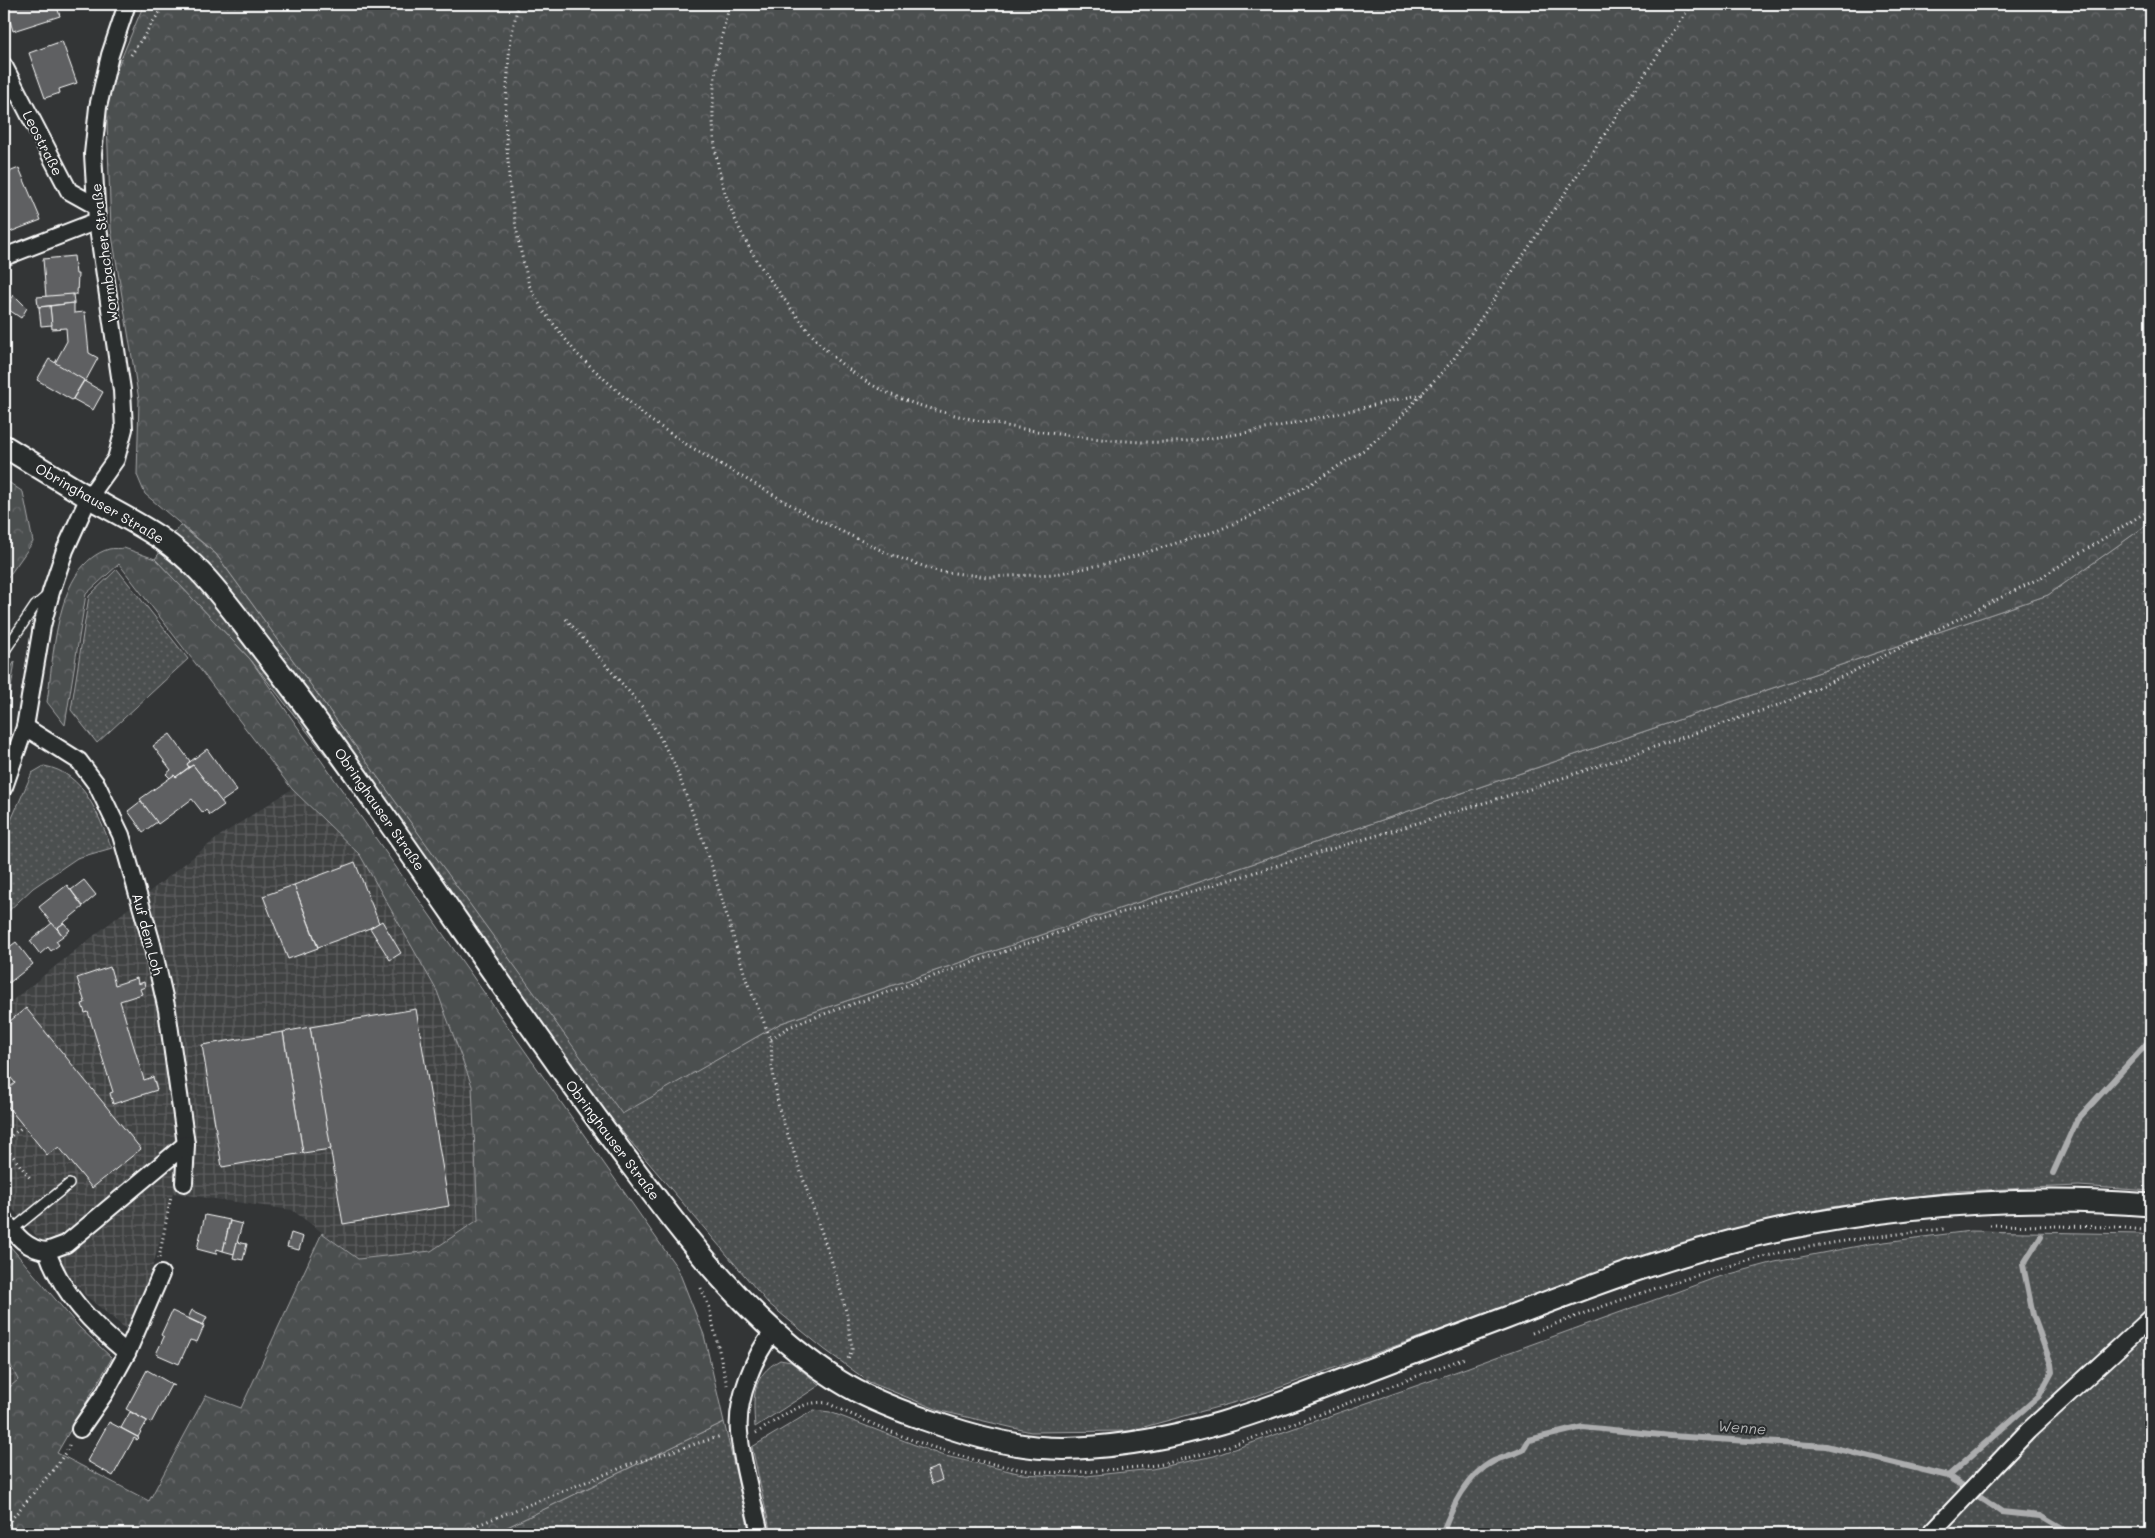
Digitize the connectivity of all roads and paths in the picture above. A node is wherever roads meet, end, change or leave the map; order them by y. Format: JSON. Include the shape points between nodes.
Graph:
{"nodes":[{"id":1,"x":127,"y":4,"type":"edge"},
{"id":2,"x":165,"y":4,"type":"edge"},
{"id":3,"x":518,"y":4,"type":"edge"},
{"id":4,"x":730,"y":4,"type":"edge"},
{"id":5,"x":1692,"y":4,"type":"edge"},
{"id":6,"x":130,"y":57,"type":"dead end"},
{"id":7,"x":4,"y":66,"type":"edge"},
{"id":8,"x":97,"y":214,"type":"junction"},
{"id":9,"x":4,"y":256,"type":"edge"},
{"id":10,"x":1424,"y":394,"type":"junction"},
{"id":11,"x":4,"y":446,"type":"edge"},
{"id":12,"x":89,"y":497,"type":"junction"},
{"id":13,"x":2151,"y":509,"type":"edge"},
{"id":14,"x":51,"y":592,"type":"junction"},
{"id":15,"x":566,"y":619,"type":"dead end"},
{"id":16,"x":4,"y":652,"type":"edge"},
{"id":17,"x":25,"y":726,"type":"junction"},
{"id":18,"x":4,"y":787,"type":"edge"},
{"id":19,"x":771,"y":1038,"type":"junction"},
{"id":20,"x":21,"y":1128,"type":"dead end"},
{"id":21,"x":4,"y":1144,"type":"edge"},
{"id":22,"x":186,"y":1144,"type":"junction"},
{"id":23,"x":30,"y":1178,"type":"dead end"},
{"id":24,"x":184,"y":1179,"type":"joint"},
{"id":25,"x":69,"y":1184,"type":"dead end"},
{"id":26,"x":2151,"y":1205,"type":"edge"},
{"id":27,"x":8,"y":1225,"type":"edge"},
{"id":28,"x":1982,"y":1226,"type":"dead end"},
{"id":29,"x":1954,"y":1228,"type":"dead end"},
{"id":30,"x":2151,"y":1231,"type":"edge"},
{"id":31,"x":47,"y":1251,"type":"junction"},
{"id":32,"x":161,"y":1274,"type":"joint"},
{"id":33,"x":2151,"y":1318,"type":"edge"},
{"id":34,"x":774,"y":1331,"type":"junction"},
{"id":35,"x":1531,"y":1333,"type":"dead end"},
{"id":36,"x":127,"y":1353,"type":"junction"},
{"id":37,"x":1467,"y":1357,"type":"dead end"},
{"id":38,"x":840,"y":1382,"type":"junction"},
{"id":39,"x":80,"y":1429,"type":"joint"},
{"id":40,"x":740,"y":1437,"type":"junction"},
{"id":41,"x":4,"y":1528,"type":"edge"},
{"id":42,"x":455,"y":1534,"type":"edge"},
{"id":43,"x":760,"y":1534,"type":"edge"},
{"id":44,"x":1930,"y":1534,"type":"edge"}],
"edges":[{"from":1,"to":8,"type":"street","name":"Wormbacher Straße","via":[[110,55],[98,107],[93,154]]},
{"from":2,"to":6,"type":"path"},
{"from":3,"to":10,"type":"path","via":[[510,43],[505,117],[510,191],[529,285],[544,312],[577,354],[647,418],[697,451],[810,516],[891,555],[937,571],[988,577],[1056,574],[1124,559],[1219,530],[1312,483],[1364,450]]},
{"from":4,"to":10,"type":"path","via":[[718,58],[712,119],[720,178],[728,202],[755,256],[810,332],[850,371],[884,392],[933,410],[1002,426],[1069,436],[1146,442],[1194,441],[1242,433]]},
{"from":5,"to":10,"type":"path","via":[[1458,352]]},
{"from":7,"to":8,"type":"street","name":"Leostraße","via":[[68,190]]},
{"from":8,"to":9,"type":"street"},
{"from":8,"to":12,"type":"street","name":"Wormbacher Straße","via":[[122,390],[124,430],[116,459]]},
{"from":11,"to":12,"type":"street","name":"Obringhauser Straße"},
{"from":12,"to":14,"type":"street","via":[[65,550]]},
{"from":12,"to":34,"type":"street","name":"Obringhauser Straße","via":[[139,523],[171,545],[223,598],[332,739],[581,1098],[689,1242]]},
{"from":13,"to":19,"type":"path","via":[[2040,578],[1781,704],[1530,789],[1084,924],[804,1021]]},
{"from":14,"to":16,"type":"lane","via":[[35,606]]},
{"from":14,"to":17,"type":"street"},
{"from":15,"to":19,"type":"path","via":[[644,709],[674,763],[708,854],[747,982]]},
{"from":17,"to":18,"type":"street"},
{"from":17,"to":22,"type":"street","name":"Auf dem Loh","via":[[79,761],[97,785],[121,836],[167,1010]]},
{"from":19,"to":38,"type":"path","via":[[778,1109],[834,1268],[847,1315],[852,1349]]},
{"from":20,"to":21,"type":"path"},
{"from":21,"to":23,"type":"path"},
{"from":22,"to":24,"type":"street","name":"Auf dem Loh"},
{"from":22,"to":31,"type":"street","via":[[66,1244]]},
{"from":24,"to":32,"type":"path","via":[[174,1185],[158,1256]]},
{"from":25,"to":27,"type":"lane"},
{"from":26,"to":38,"type":"street","name":"Obringhauser Straße","via":[[1990,1202],[1896,1210],[1779,1230],[1640,1269],[1540,1304],[1277,1406],[1158,1440],[1059,1449],[980,1438],[873,1400]]},
{"from":27,"to":31,"type":"street","via":[[32,1248]]},
{"from":28,"to":30,"type":"path","via":[[2117,1227]]},
{"from":29,"to":35,"type":"path","via":[[1888,1235],[1769,1256],[1697,1275]]},
{"from":31,"to":36,"type":"street","via":[[52,1267],[83,1313]]},
{"from":32,"to":36,"type":"street"},
{"from":33,"to":44,"type":"street","via":[[2028,1431]]},
{"from":34,"to":38,"type":"street","name":"Obringhauser Straße"},
{"from":34,"to":40,"type":"street","via":[[763,1344],[750,1374],[743,1396]]},
{"from":36,"to":39,"type":"street"},
{"from":37,"to":40,"type":"path","via":[[1216,1451],[1161,1464],[1121,1469],[1076,1473],[1032,1471],[989,1463],[897,1436],[827,1403],[815,1401]]},
{"from":39,"to":41,"type":"path","via":[[58,1464]]},
{"from":40,"to":42,"type":"path","via":[[631,1464]]},
{"from":40,"to":43,"type":"street"}]}
